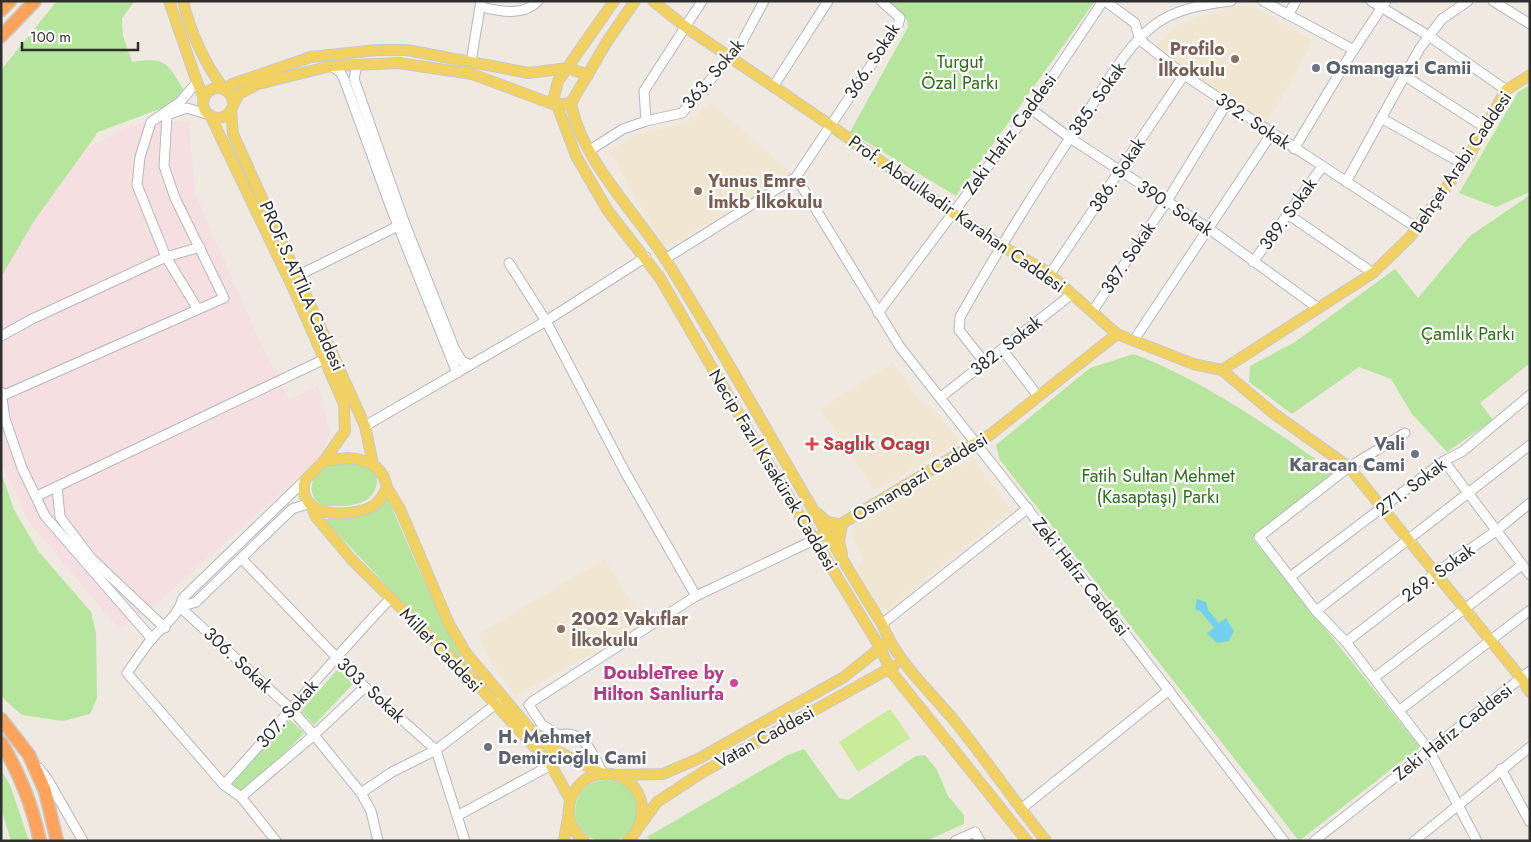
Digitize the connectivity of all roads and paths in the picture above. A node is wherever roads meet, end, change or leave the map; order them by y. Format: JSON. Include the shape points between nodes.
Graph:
{"nodes":[{"id":1,"x":10,"y":1,"type":"edge"},
{"id":2,"x":35,"y":1,"type":"edge"},
{"id":3,"x":169,"y":1,"type":"edge"},
{"id":4,"x":183,"y":1,"type":"edge"},
{"id":5,"x":538,"y":1,"type":"edge"},
{"id":6,"x":614,"y":1,"type":"edge"},
{"id":7,"x":635,"y":1,"type":"edge"},
{"id":8,"x":653,"y":1,"type":"edge"},
{"id":9,"x":702,"y":1,"type":"edge"},
{"id":10,"x":764,"y":1,"type":"edge"},
{"id":11,"x":828,"y":1,"type":"edge"},
{"id":12,"x":881,"y":1,"type":"edge"},
{"id":13,"x":1104,"y":1,"type":"edge"},
{"id":14,"x":1231,"y":1,"type":"edge"},
{"id":15,"x":1263,"y":1,"type":"edge"},
{"id":16,"x":1296,"y":1,"type":"edge"},
{"id":17,"x":1371,"y":1,"type":"edge"},
{"id":18,"x":1468,"y":1,"type":"edge"},
{"id":19,"x":1493,"y":1,"type":"edge"},
{"id":20,"x":1206,"y":3,"type":"edge"},
{"id":21,"x":481,"y":4,"type":"edge"},
{"id":22,"x":1384,"y":5,"type":"edge"},
{"id":23,"x":1,"y":10,"type":"edge"},
{"id":24,"x":1288,"y":14,"type":"junction"},
{"id":25,"x":1530,"y":24,"type":"edge"},
{"id":26,"x":687,"y":28,"type":"junction"},
{"id":27,"x":1,"y":36,"type":"edge"},
{"id":28,"x":1429,"y":36,"type":"junction"},
{"id":29,"x":1140,"y":40,"type":"junction"},
{"id":30,"x":1354,"y":50,"type":"junction"},
{"id":31,"x":730,"y":56,"type":"junction"},
{"id":32,"x":471,"y":62,"type":"junction"},
{"id":33,"x":357,"y":65,"type":"junction"},
{"id":34,"x":331,"y":66,"type":"junction"},
{"id":35,"x":568,"y":68,"type":"junction"},
{"id":36,"x":588,"y":75,"type":"junction"},
{"id":37,"x":1530,"y":75,"type":"edge"},
{"id":38,"x":1184,"y":76,"type":"junction"},
{"id":39,"x":1405,"y":76,"type":"junction"},
{"id":40,"x":197,"y":82,"type":"junction"},
{"id":41,"x":773,"y":87,"type":"junction"},
{"id":42,"x":224,"y":89,"type":"junction"},
{"id":43,"x":1506,"y":90,"type":"junction"},
{"id":44,"x":204,"y":98,"type":"junction"},
{"id":45,"x":571,"y":103,"type":"junction"},
{"id":46,"x":1227,"y":103,"type":"junction"},
{"id":47,"x":555,"y":105,"type":"junction"},
{"id":48,"x":232,"y":107,"type":"junction"},
{"id":49,"x":1031,"y":109,"type":"junction"},
{"id":50,"x":210,"y":115,"type":"junction"},
{"id":51,"x":1381,"y":118,"type":"junction"},
{"id":52,"x":646,"y":121,"type":"junction"},
{"id":53,"x":830,"y":125,"type":"junction"},
{"id":54,"x":1484,"y":127,"type":"junction"},
{"id":55,"x":1272,"y":133,"type":"junction"},
{"id":56,"x":1070,"y":138,"type":"junction"},
{"id":57,"x":1294,"y":149,"type":"junction"},
{"id":58,"x":590,"y":150,"type":"junction"},
{"id":59,"x":1463,"y":164,"type":"junction"},
{"id":60,"x":1322,"y":167,"type":"junction"},
{"id":61,"x":1120,"y":171,"type":"junction"},
{"id":62,"x":796,"y":177,"type":"junction"},
{"id":63,"x":1346,"y":182,"type":"junction"},
{"id":64,"x":1167,"y":201,"type":"junction"},
{"id":65,"x":952,"y":213,"type":"junction"},
{"id":66,"x":1289,"y":215,"type":"junction"},
{"id":67,"x":398,"y":226,"type":"junction"},
{"id":68,"x":1208,"y":228,"type":"junction"},
{"id":69,"x":1417,"y":228,"type":"junction"},
{"id":70,"x":1000,"y":245,"type":"junction"},
{"id":71,"x":200,"y":247,"type":"junction"},
{"id":72,"x":166,"y":257,"type":"junction"},
{"id":73,"x":646,"y":257,"type":"junction"},
{"id":74,"x":665,"y":259,"type":"junction"},
{"id":75,"x":1253,"y":262,"type":"junction"},
{"id":76,"x":509,"y":263,"type":"dead end"},
{"id":77,"x":1373,"y":273,"type":"junction"},
{"id":78,"x":1050,"y":274,"type":"junction"},
{"id":79,"x":297,"y":276,"type":"junction"},
{"id":80,"x":1072,"y":294,"type":"junction"},
{"id":81,"x":197,"y":308,"type":"junction"},
{"id":82,"x":1318,"y":308,"type":"junction"},
{"id":83,"x":1092,"y":312,"type":"junction"},
{"id":84,"x":878,"y":313,"type":"junction"},
{"id":85,"x":546,"y":321,"type":"junction"},
{"id":86,"x":1117,"y":334,"type":"junction"},
{"id":87,"x":1,"y":336,"type":"edge"},
{"id":88,"x":1134,"y":340,"type":"junction"},
{"id":89,"x":1002,"y":349,"type":"junction"},
{"id":90,"x":329,"y":357,"type":"junction"},
{"id":91,"x":984,"y":363,"type":"junction"},
{"id":92,"x":470,"y":366,"type":"junction"},
{"id":93,"x":1222,"y":370,"type":"junction"},
{"id":94,"x":456,"y":373,"type":"junction"},
{"id":95,"x":2,"y":393,"type":"edge"},
{"id":96,"x":1530,"y":395,"type":"edge"},
{"id":97,"x":1038,"y":396,"type":"junction"},
{"id":98,"x":941,"y":397,"type":"junction"},
{"id":99,"x":365,"y":426,"type":"junction"},
{"id":100,"x":1404,"y":433,"type":"dead end"},
{"id":101,"x":977,"y":442,"type":"junction"},
{"id":102,"x":1530,"y":445,"type":"edge"},
{"id":103,"x":324,"y":461,"type":"junction"},
{"id":104,"x":1444,"y":461,"type":"junction"},
{"id":105,"x":372,"y":464,"type":"junction"},
{"id":106,"x":1349,"y":467,"type":"junction"},
{"id":107,"x":305,"y":480,"type":"junction"},
{"id":108,"x":57,"y":487,"type":"junction"},
{"id":109,"x":387,"y":488,"type":"junction"},
{"id":110,"x":1468,"y":492,"type":"junction"},
{"id":111,"x":37,"y":496,"type":"junction"},
{"id":112,"x":310,"y":503,"type":"junction"},
{"id":113,"x":1530,"y":503,"type":"edge"},
{"id":114,"x":1028,"y":508,"type":"junction"},
{"id":115,"x":1384,"y":508,"type":"junction"},
{"id":116,"x":813,"y":510,"type":"junction"},
{"id":117,"x":842,"y":524,"type":"junction"},
{"id":118,"x":1496,"y":531,"type":"junction"},
{"id":119,"x":826,"y":534,"type":"junction"},
{"id":120,"x":1408,"y":539,"type":"junction"},
{"id":121,"x":814,"y":540,"type":"junction"},
{"id":122,"x":242,"y":558,"type":"junction"},
{"id":123,"x":1522,"y":565,"type":"junction"},
{"id":124,"x":1437,"y":572,"type":"junction"},
{"id":125,"x":850,"y":573,"type":"junction"},
{"id":126,"x":1530,"y":575,"type":"edge"},
{"id":127,"x":1290,"y":577,"type":"junction"},
{"id":128,"x":696,"y":596,"type":"junction"},
{"id":129,"x":390,"y":599,"type":"junction"},
{"id":130,"x":180,"y":607,"type":"junction"},
{"id":131,"x":1464,"y":608,"type":"junction"},
{"id":132,"x":1530,"y":610,"type":"edge"},
{"id":133,"x":1316,"y":611,"type":"junction"},
{"id":134,"x":882,"y":624,"type":"junction"},
{"id":135,"x":165,"y":628,"type":"junction"},
{"id":136,"x":152,"y":639,"type":"junction"},
{"id":137,"x":1490,"y":640,"type":"junction"},
{"id":138,"x":1346,"y":642,"type":"junction"},
{"id":139,"x":885,"y":645,"type":"junction"},
{"id":140,"x":335,"y":656,"type":"junction"},
{"id":141,"x":901,"y":660,"type":"junction"},
{"id":142,"x":890,"y":670,"type":"junction"},
{"id":143,"x":1530,"y":670,"type":"edge"},
{"id":144,"x":1374,"y":678,"type":"junction"},
{"id":145,"x":1522,"y":678,"type":"junction"},
{"id":146,"x":364,"y":687,"type":"junction"},
{"id":147,"x":1169,"y":690,"type":"junction"},
{"id":148,"x":1530,"y":692,"type":"edge"},
{"id":149,"x":504,"y":698,"type":"junction"},
{"id":150,"x":494,"y":706,"type":"junction"},
{"id":151,"x":292,"y":710,"type":"junction"},
{"id":152,"x":1400,"y":710,"type":"junction"},
{"id":153,"x":1,"y":719,"type":"edge"},
{"id":154,"x":314,"y":735,"type":"junction"},
{"id":155,"x":1,"y":742,"type":"edge"},
{"id":156,"x":1530,"y":747,"type":"edge"},
{"id":157,"x":436,"y":750,"type":"junction"},
{"id":158,"x":1429,"y":750,"type":"junction"},
{"id":159,"x":28,"y":755,"type":"junction"},
{"id":160,"x":551,"y":765,"type":"junction"},
{"id":161,"x":1502,"y":769,"type":"junction"},
{"id":162,"x":603,"y":774,"type":"junction"},
{"id":163,"x":614,"y":775,"type":"junction"},
{"id":164,"x":224,"y":784,"type":"junction"},
{"id":165,"x":361,"y":793,"type":"junction"},
{"id":166,"x":241,"y":797,"type":"junction"},
{"id":167,"x":570,"y":799,"type":"junction"},
{"id":168,"x":1458,"y":804,"type":"junction"},
{"id":169,"x":1021,"y":810,"type":"junction"},
{"id":170,"x":568,"y":814,"type":"junction"},
{"id":171,"x":458,"y":816,"type":"junction"},
{"id":172,"x":1530,"y":822,"type":"edge"},
{"id":173,"x":639,"y":827,"type":"junction"},
{"id":174,"x":374,"y":840,"type":"edge"},
{"id":175,"x":628,"y":840,"type":"edge"},
{"id":176,"x":40,"y":841,"type":"edge"},
{"id":177,"x":57,"y":841,"type":"edge"},
{"id":178,"x":82,"y":841,"type":"edge"},
{"id":179,"x":276,"y":841,"type":"edge"},
{"id":180,"x":465,"y":841,"type":"edge"},
{"id":181,"x":564,"y":841,"type":"edge"},
{"id":182,"x":584,"y":841,"type":"edge"},
{"id":183,"x":955,"y":841,"type":"edge"},
{"id":184,"x":980,"y":841,"type":"edge"},
{"id":185,"x":1027,"y":841,"type":"edge"},
{"id":186,"x":1046,"y":841,"type":"edge"},
{"id":187,"x":1284,"y":841,"type":"edge"},
{"id":188,"x":1314,"y":841,"type":"edge"},
{"id":189,"x":1414,"y":841,"type":"edge"},
{"id":190,"x":1477,"y":841,"type":"edge"}],
"edges":[{"from":1,"to":23,"type":"highway"},
{"from":2,"to":27,"type":"highway"},
{"from":3,"to":40,"type":"main road"},
{"from":4,"to":42,"type":"main road","via":[[186,17],[204,56]]},
{"from":5,"to":21,"type":"street","via":[[533,6],[508,14]]},
{"from":6,"to":35,"type":"main road"},
{"from":7,"to":36,"type":"main road"},
{"from":8,"to":26,"type":"main road","name":"Prof. Abdulkadir Karahan Caddesi"},
{"from":9,"to":26,"type":"street"},
{"from":10,"to":31,"type":"street","name":"363. Sokak","via":[[741,44]]},
{"from":11,"to":41,"type":"street"},
{"from":12,"to":53,"type":"street","name":"366. Sokak","via":[[900,18],[898,25]]},
{"from":13,"to":29,"type":"street","name":"392. Sokak","via":[[1135,23]]},
{"from":13,"to":49,"type":"street","name":"Zeki Hafız Caddesi"},
{"from":14,"to":20,"type":"street","name":"385. Sokak"},
{"from":15,"to":24,"type":"street"},
{"from":16,"to":24,"type":"street"},
{"from":17,"to":22,"type":"street"},
{"from":18,"to":28,"type":"street","via":[[1442,19]]},
{"from":19,"to":25,"type":"street"},
{"from":20,"to":29,"type":"street","name":"385. Sokak","via":[[1167,17]]},
{"from":21,"to":32,"type":"street"},
{"from":22,"to":28,"type":"street"},
{"from":22,"to":30,"type":"street"},
{"from":24,"to":30,"type":"street"},
{"from":26,"to":31,"type":"main road","name":"Prof. Abdulkadir Karahan Caddesi"},
{"from":26,"to":52,"type":"street","via":[[644,91]]},
{"from":28,"to":39,"type":"street"},
{"from":28,"to":43,"type":"street"},
{"from":29,"to":38,"type":"street","name":"392. Sokak"},
{"from":29,"to":56,"type":"street","name":"385. Sokak"},
{"from":30,"to":57,"type":"street"},
{"from":31,"to":41,"type":"main road","name":"Prof. Abdulkadir Karahan Caddesi"},
{"from":31,"to":52,"type":"street","name":"363. Sokak","via":[[682,113]]},
{"from":32,"to":35,"type":"main road","via":[[529,73]]},
{"from":32,"to":42,"type":"main road","via":[[408,50],[311,57]]},
{"from":33,"to":34,"type":"main road"},
{"from":33,"to":47,"type":"main road","via":[[399,63],[472,74]]},
{"from":33,"to":92,"type":"street","via":[[354,79],[405,224],[455,350]]},
{"from":34,"to":48,"type":"main road","via":[[258,84],[239,94]]},
{"from":34,"to":67,"type":"street","via":[[344,79]]},
{"from":35,"to":36,"type":"main road"},
{"from":35,"to":47,"type":"main road","name":"Necip Fazıl Kısakürek Caddesi","via":[[558,81]]},
{"from":36,"to":45,"type":"main road"},
{"from":37,"to":43,"type":"main road","name":"Behçet Arabi Caddesi"},
{"from":38,"to":46,"type":"street","name":"392. Sokak"},
{"from":38,"to":61,"type":"street","name":"386. Sokak"},
{"from":39,"to":51,"type":"street"},
{"from":39,"to":54,"type":"street"},
{"from":40,"to":44,"type":"main road"},
{"from":40,"to":72,"type":"street","via":[[180,102],[151,122],[140,157],[137,185]]},
{"from":41,"to":53,"type":"main road","name":"Prof. Abdulkadir Karahan Caddesi"},
{"from":42,"to":44,"type":"main road","via":[[210,90]]},
{"from":42,"to":48,"type":"main road","via":[[231,96]]},
{"from":43,"to":54,"type":"main road","name":"Behçet Arabi Caddesi"},
{"from":44,"to":50,"type":"main road","via":[[204,108]]},
{"from":45,"to":47,"type":"main road"},
{"from":45,"to":58,"type":"main road","name":"Necip Fazıl Kısakürek Caddesi","via":[[574,120]]},
{"from":46,"to":55,"type":"street","name":"392. Sokak"},
{"from":46,"to":64,"type":"street","name":"387. Sokak"},
{"from":47,"to":73,"type":"main road","name":"Necip Fazıl Kısakürek Caddesi","via":[[576,156],[608,211]]},
{"from":48,"to":50,"type":"main road","via":[[220,118]]},
{"from":48,"to":79,"type":"main road","name":"PROF.S.ATTİLA Caddesi","via":[[233,134]]},
{"from":49,"to":56,"type":"street","name":"390. Sokak"},
{"from":49,"to":65,"type":"street","name":"Zeki Hafız Caddesi"},
{"from":50,"to":71,"type":"street","via":[[187,108],[167,115],[164,166],[175,198]]},
{"from":50,"to":90,"type":"main road"},
{"from":51,"to":59,"type":"street"},
{"from":51,"to":63,"type":"street"},
{"from":52,"to":58,"type":"street","name":"363. Sokak","via":[[623,129]]},
{"from":53,"to":62,"type":"street"},
{"from":53,"to":65,"type":"main road","name":"Prof. Abdulkadir Karahan Caddesi"},
{"from":54,"to":59,"type":"main road","name":"Behçet Arabi Caddesi"},
{"from":55,"to":57,"type":"street","name":"392. Sokak"},
{"from":55,"to":68,"type":"street"},
{"from":56,"to":61,"type":"street","name":"390. Sokak"},
{"from":56,"to":70,"type":"street","name":"385. Sokak"},
{"from":57,"to":60,"type":"street","name":"392. Sokak"},
{"from":58,"to":74,"type":"main road","name":"Necip Fazıl Kısakürek Caddesi","via":[[622,201]]},
{"from":59,"to":69,"type":"main road","name":"Behçet Arabi Caddesi"},
{"from":60,"to":63,"type":"street","name":"392. Sokak"},
{"from":60,"to":66,"type":"street","name":"389. Sokak"},
{"from":61,"to":64,"type":"street","name":"390. Sokak"},
{"from":61,"to":78,"type":"street","name":"386. Sokak"},
{"from":62,"to":74,"type":"street"},
{"from":62,"to":84,"type":"street","name":"Zeki Hafız Caddesi"},
{"from":63,"to":69,"type":"street","name":"392. Sokak"},
{"from":64,"to":68,"type":"street","name":"390. Sokak"},
{"from":64,"to":83,"type":"street","name":"387. Sokak"},
{"from":65,"to":70,"type":"main road","name":"Prof. Abdulkadir Karahan Caddesi"},
{"from":65,"to":84,"type":"street","name":"Zeki Hafız Caddesi"},
{"from":66,"to":75,"type":"street","name":"389. Sokak"},
{"from":66,"to":77,"type":"street"},
{"from":67,"to":79,"type":"street"},
{"from":67,"to":94,"type":"street"},
{"from":68,"to":75,"type":"street","name":"390. Sokak"},
{"from":68,"to":88,"type":"street"},
{"from":69,"to":77,"type":"main road","name":"Behçet Arabi Caddesi"},
{"from":70,"to":78,"type":"main road","name":"Prof. Abdulkadir Karahan Caddesi"},
{"from":70,"to":91,"type":"street","name":"385. Sokak","via":[[960,317],[959,330]]},
{"from":71,"to":72,"type":"street"},
{"from":71,"to":81,"type":"street","via":[[224,298]]},
{"from":72,"to":81,"type":"street"},
{"from":72,"to":87,"type":"street"},
{"from":73,"to":85,"type":"street"},
{"from":73,"to":121,"type":"main road","name":"Necip Fazıl Kısakürek Caddesi"},
{"from":74,"to":116,"type":"main road","name":"Necip Fazıl Kısakürek Caddesi"},
{"from":75,"to":82,"type":"street","name":"390. Sokak"},
{"from":76,"to":85,"type":"street"},
{"from":77,"to":82,"type":"main road","name":"Behçet Arabi Caddesi"},
{"from":78,"to":80,"type":"main road","name":"Prof. Abdulkadir Karahan Caddesi"},
{"from":79,"to":90,"type":"main road","name":"PROF.S.ATTİLA Caddesi"},
{"from":80,"to":83,"type":"main road","name":"Prof. Abdulkadir Karahan Caddesi"},
{"from":80,"to":89,"type":"street","name":"382. Sokak"},
{"from":81,"to":95,"type":"street"},
{"from":82,"to":93,"type":"main road","name":"Behçet Arabi Caddesi"},
{"from":83,"to":86,"type":"main road","name":"Prof. Abdulkadir Karahan Caddesi"},
{"from":84,"to":98,"type":"street","name":"Zeki Hafız Caddesi","via":[[900,347]]},
{"from":85,"to":92,"type":"street"},
{"from":85,"to":128,"type":"street"},
{"from":86,"to":88,"type":"main road","name":"Prof. Abdulkadir Karahan Caddesi"},
{"from":86,"to":97,"type":"main road","name":"Osmangazi Caddesi"},
{"from":88,"to":93,"type":"main road","name":"Prof. Abdulkadir Karahan Caddesi","via":[[1192,364]]},
{"from":89,"to":91,"type":"street","name":"382. Sokak"},
{"from":89,"to":97,"type":"street"},
{"from":90,"to":99,"type":"main road","name":"PROF.S.ATTİLA Caddesi"},
{"from":90,"to":103,"type":"main road","via":[[344,404],[345,431]]},
{"from":90,"to":108,"type":"street"},
{"from":91,"to":98,"type":"street","name":"382. Sokak"},
{"from":92,"to":94,"type":"street"},
{"from":93,"to":106,"type":"main road","name":"Prof. Abdulkadir Karahan Caddesi","via":[[1273,413]]},
{"from":94,"to":99,"type":"street"},
{"from":95,"to":111,"type":"street","via":[[5,418],[19,459]]},
{"from":96,"to":104,"type":"street","name":"271. Sokak","via":[[1463,451]]},
{"from":97,"to":101,"type":"main road","name":"Osmangazi Caddesi"},
{"from":98,"to":101,"type":"street","name":"Zeki Hafız Caddesi"},
{"from":99,"to":105,"type":"main road","name":"PROF.S.ATTİLA Caddesi"},
{"from":100,"to":106,"type":"street"},
{"from":101,"to":114,"type":"street","name":"Zeki Hafız Caddesi"},
{"from":101,"to":117,"type":"main road","name":"Osmangazi Caddesi"},
{"from":102,"to":110,"type":"street"},
{"from":103,"to":105,"type":"main road","via":[[364,459]]},
{"from":103,"to":107,"type":"main road"},
{"from":104,"to":110,"type":"street"},
{"from":104,"to":115,"type":"street","name":"271. Sokak"},
{"from":105,"to":109,"type":"main road","via":[[381,470]]},
{"from":106,"to":115,"type":"main road","name":"Prof. Abdulkadir Karahan Caddesi"},
{"from":106,"to":127,"type":"street","via":[[1259,537]]},
{"from":107,"to":112,"type":"main road","via":[[304,495]]},
{"from":107,"to":130,"type":"street","via":[[183,598]]},
{"from":108,"to":111,"type":"street"},
{"from":108,"to":135,"type":"street","via":[[60,517],[91,558]]},
{"from":109,"to":112,"type":"main road","via":[[374,505],[361,511],[330,514]]},
{"from":109,"to":149,"type":"main road","name":"Millet Caddesi","via":[[400,509],[449,624],[466,653]]},
{"from":110,"to":118,"type":"street"},
{"from":110,"to":120,"type":"street"},
{"from":111,"to":136,"type":"street","via":[[45,516],[56,531]]},
{"from":112,"to":122,"type":"street","via":[[292,509]]},
{"from":112,"to":129,"type":"main road","name":"Millet Caddesi","via":[[326,531]]},
{"from":113,"to":118,"type":"street","name":"269. Sokak"},
{"from":114,"to":134,"type":"street"},
{"from":114,"to":147,"type":"street","name":"Zeki Hafız Caddesi"},
{"from":115,"to":120,"type":"main road","name":"Prof. Abdulkadir Karahan Caddesi"},
{"from":115,"to":127,"type":"street","name":"271. Sokak"},
{"from":116,"to":117,"type":"main road","via":[[827,522]]},
{"from":116,"to":119,"type":"main road","name":"Necip Fazıl Kısakürek Caddesi"},
{"from":117,"to":119,"type":"main road","name":"Osmangazi Caddesi"},
{"from":117,"to":125,"type":"main road","via":[[839,540]]},
{"from":118,"to":123,"type":"street"},
{"from":118,"to":124,"type":"street","name":"269. Sokak"},
{"from":119,"to":121,"type":"main road","name":"Osmangazi Caddesi"},
{"from":119,"to":125,"type":"main road","name":"Necip Fazıl Kısakürek Caddesi"},
{"from":120,"to":124,"type":"main road","name":"Prof. Abdulkadir Karahan Caddesi"},
{"from":120,"to":133,"type":"street"},
{"from":121,"to":128,"type":"street"},
{"from":121,"to":139,"type":"main road","name":"Necip Fazıl Kısakürek Caddesi"},
{"from":122,"to":130,"type":"street","via":[[196,602]]},
{"from":122,"to":140,"type":"street","name":"303. Sokak"},
{"from":123,"to":126,"type":"street"},
{"from":123,"to":131,"type":"street"},
{"from":124,"to":131,"type":"main road","name":"Prof. Abdulkadir Karahan Caddesi"},
{"from":124,"to":138,"type":"street","name":"269. Sokak"},
{"from":125,"to":134,"type":"main road","name":"Necip Fazıl Kısakürek Caddesi"},
{"from":127,"to":133,"type":"street"},
{"from":128,"to":162,"type":"street","via":[[529,705],[534,716],[550,732],[576,734],[587,745]]},
{"from":129,"to":140,"type":"street","name":"307. Sokak"},
{"from":129,"to":150,"type":"main road","name":"Millet Caddesi","via":[[466,672]]},
{"from":130,"to":135,"type":"street"},
{"from":130,"to":151,"type":"street","name":"306. Sokak"},
{"from":131,"to":137,"type":"main road","name":"Prof. Abdulkadir Karahan Caddesi"},
{"from":131,"to":144,"type":"street"},
{"from":132,"to":137,"type":"street"},
{"from":133,"to":138,"type":"street"},
{"from":134,"to":139,"type":"main road","name":"Necip Fazıl Kısakürek Caddesi"},
{"from":135,"to":136,"type":"street"},
{"from":136,"to":164,"type":"street","via":[[127,673]]},
{"from":137,"to":145,"type":"main road","name":"Prof. Abdulkadir Karahan Caddesi"},
{"from":137,"to":152,"type":"street"},
{"from":138,"to":144,"type":"street"},
{"from":139,"to":141,"type":"main road","name":"Necip Fazıl Kısakürek Caddesi"},
{"from":139,"to":142,"type":"main road","name":"Necip Fazıl Kısakürek Caddesi"},
{"from":139,"to":163,"type":"main road","name":"Vatan Caddesi","via":[[844,677],[700,758],[663,774]]},
{"from":140,"to":146,"type":"street","name":"303. Sokak"},
{"from":140,"to":151,"type":"street","name":"307. Sokak"},
{"from":141,"to":142,"type":"main road","name":"Vatan Caddesi"},
{"from":141,"to":169,"type":"main road","name":"Necip Fazıl Kısakürek Caddesi","via":[[953,720]]},
{"from":142,"to":173,"type":"main road","name":"Vatan Caddesi","via":[[704,772],[658,802]]},
{"from":142,"to":185,"type":"main road","name":"Necip Fazıl Kısakürek Caddesi"},
{"from":143,"to":145,"type":"street","name":"Zeki Hafız Caddesi"},
{"from":144,"to":152,"type":"street"},
{"from":145,"to":148,"type":"main road","name":"Prof. Abdulkadir Karahan Caddesi"},
{"from":145,"to":158,"type":"street","name":"Zeki Hafız Caddesi"},
{"from":146,"to":154,"type":"street"},
{"from":146,"to":157,"type":"street","name":"303. Sokak"},
{"from":147,"to":169,"type":"street"},
{"from":147,"to":187,"type":"street","name":"Zeki Hafız Caddesi"},
{"from":149,"to":150,"type":"street"},
{"from":149,"to":162,"type":"main road","name":"Millet Caddesi","via":[[551,748]]},
{"from":150,"to":157,"type":"street"},
{"from":150,"to":160,"type":"main road","name":"Millet Caddesi"},
{"from":151,"to":154,"type":"street","name":"306. Sokak"},
{"from":151,"to":164,"type":"street","name":"307. Sokak"},
{"from":152,"to":158,"type":"street"},
{"from":153,"to":159,"type":"highway"},
{"from":154,"to":165,"type":"street","name":"306. Sokak"},
{"from":154,"to":166,"type":"street"},
{"from":155,"to":176,"type":"highway","via":[[33,807]]},
{"from":156,"to":161,"type":"street"},
{"from":157,"to":165,"type":"street","via":[[392,772]]},
{"from":157,"to":171,"type":"street"},
{"from":158,"to":168,"type":"street"},
{"from":158,"to":188,"type":"street","name":"Zeki Hafız Caddesi"},
{"from":159,"to":177,"type":"highway","via":[[45,791]]},
{"from":159,"to":178,"type":"street","via":[[48,780]]},
{"from":160,"to":167,"type":"main road","name":"Millet Caddesi"},
{"from":160,"to":171,"type":"street"},
{"from":161,"to":168,"type":"street"},
{"from":161,"to":172,"type":"street"},
{"from":162,"to":163,"type":"main road","name":"Vatan Caddesi"},
{"from":162,"to":167,"type":"main road","via":[[583,781]]},
{"from":163,"to":173,"type":"main road","via":[[624,779],[639,795],[642,805]]},
{"from":164,"to":166,"type":"street"},
{"from":165,"to":174,"type":"street","name":"306. Sokak","via":[[371,811]]},
{"from":166,"to":179,"type":"street"},
{"from":167,"to":170,"type":"main road"},
{"from":168,"to":189,"type":"street"},
{"from":168,"to":190,"type":"street"},
{"from":169,"to":186,"type":"main road","name":"Necip Fazıl Kısakürek Caddesi"},
{"from":170,"to":181,"type":"main road"},
{"from":170,"to":182,"type":"main road","via":[[571,825]]},
{"from":171,"to":180,"type":"street"},
{"from":173,"to":175,"type":"main road","name":"Vatan Caddesi"},
{"from":183,"to":184,"type":"street","via":[[975,832]]}]}
